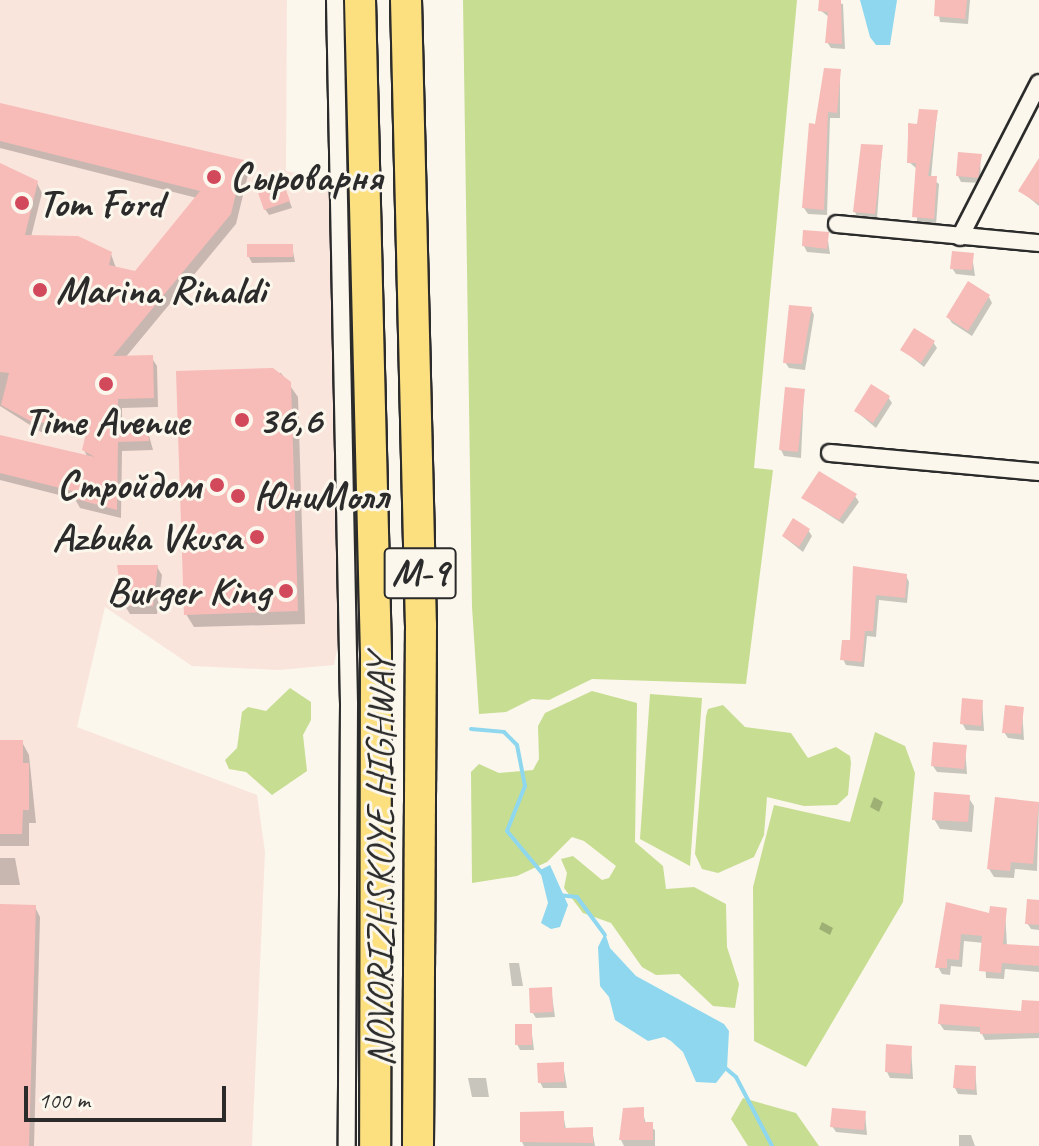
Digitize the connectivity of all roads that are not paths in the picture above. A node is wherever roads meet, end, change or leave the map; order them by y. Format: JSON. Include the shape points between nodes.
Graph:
{"nodes":[{"id":1,"x":335,"y":0,"type":"edge"},
{"id":2,"x":360,"y":0,"type":"edge"},
{"id":3,"x":406,"y":0,"type":"edge"},
{"id":4,"x":1039,"y":83,"type":"edge"},
{"id":5,"x":837,"y":224,"type":"dead end"},
{"id":6,"x":960,"y":237,"type":"junction"},
{"id":7,"x":1039,"y":243,"type":"edge"},
{"id":8,"x":830,"y":453,"type":"dead end"},
{"id":9,"x":1039,"y":472,"type":"edge"},
{"id":10,"x":347,"y":1146,"type":"edge"},
{"id":11,"x":375,"y":1146,"type":"edge"},
{"id":12,"x":418,"y":1146,"type":"edge"}],
"edges":[{"from":1,"to":10,"type":"street","via":[[349,704]]},
{"from":2,"to":11,"type":"highway","name":"NOVORIZHSKOYE HIGHWAY","number":"М-9","via":[[376,655]]},
{"from":3,"to":12,"type":"highway","name":"NOVORIZHSKOYE HIGHWAY","number":"М-9","via":[[421,625]]},
{"from":4,"to":6,"type":"street"},
{"from":5,"to":6,"type":"street"},
{"from":6,"to":7,"type":"street"},
{"from":8,"to":9,"type":"street"}]}
